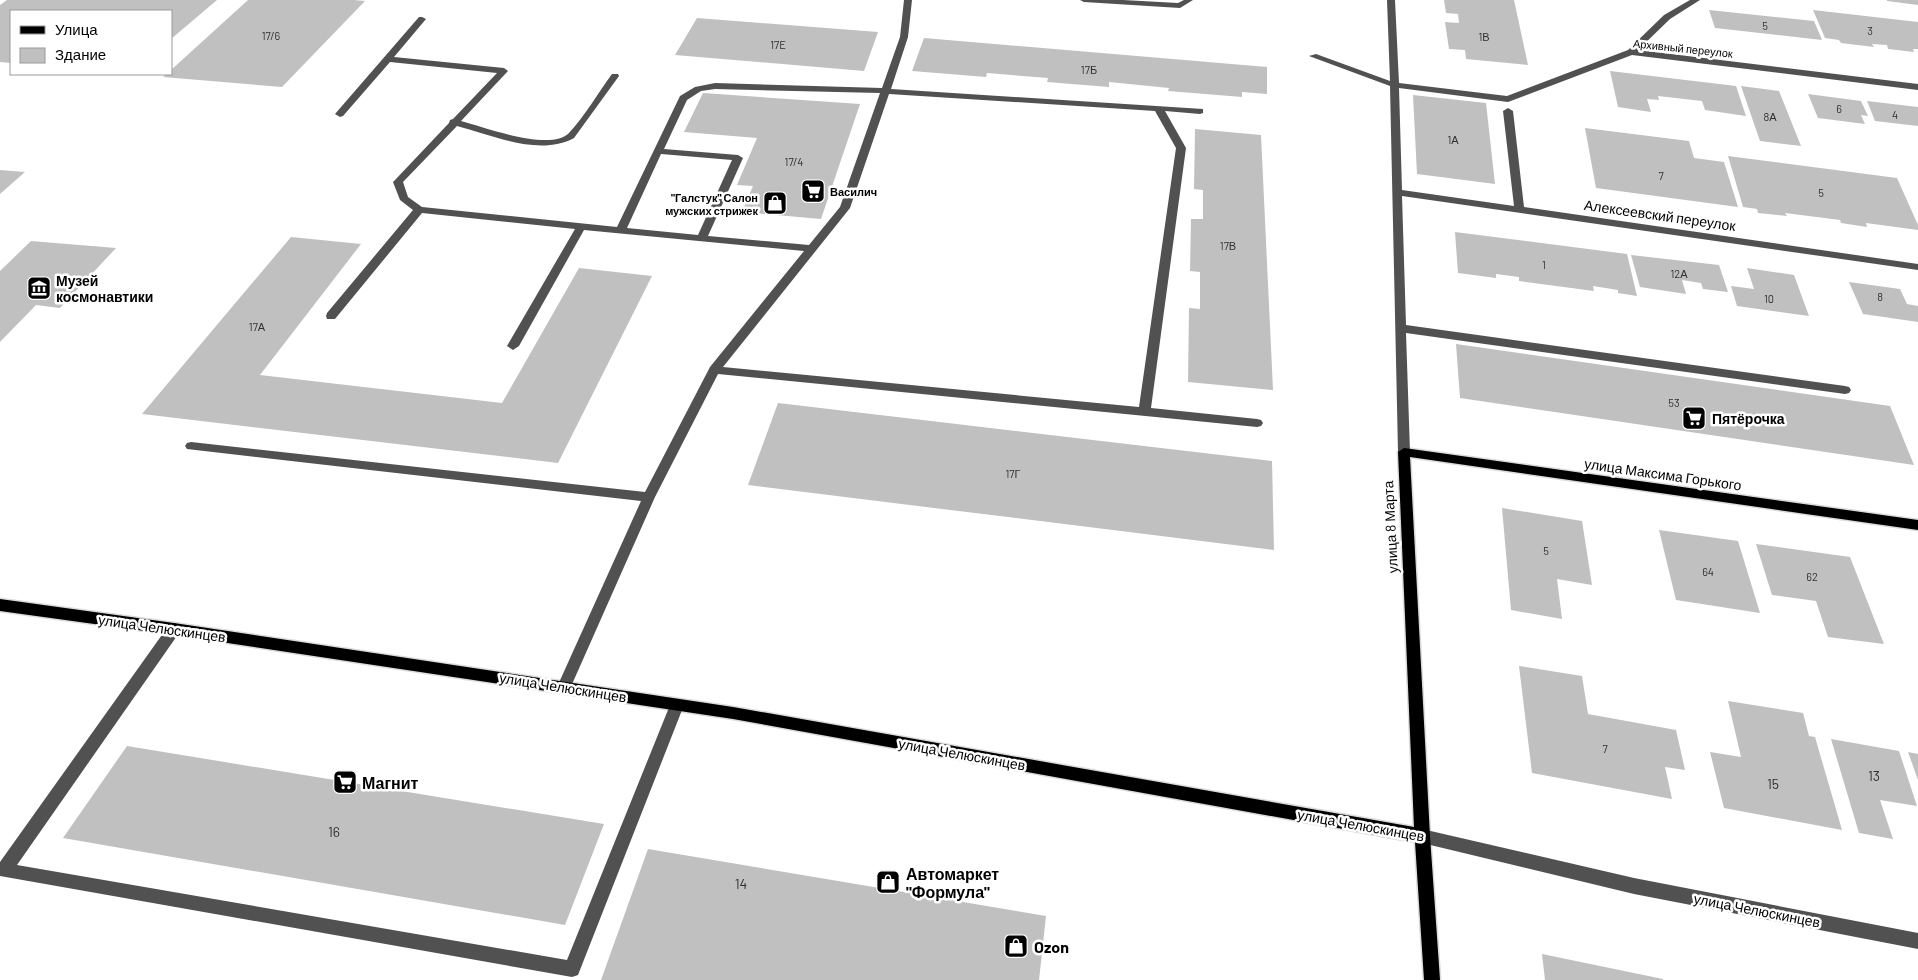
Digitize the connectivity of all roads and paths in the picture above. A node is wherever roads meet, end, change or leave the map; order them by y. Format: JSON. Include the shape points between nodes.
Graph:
{"nodes":[{"id":1,"x":908,"y":0,"type":"edge"},
{"id":2,"x":1084,"y":0,"type":"edge"},
{"id":3,"x":1189,"y":0,"type":"edge"},
{"id":4,"x":1391,"y":0,"type":"edge"},
{"id":5,"x":1696,"y":0,"type":"edge"},
{"id":6,"x":422,"y":18,"type":"dead end"},
{"id":7,"x":1630,"y":52,"type":"junction"},
{"id":8,"x":1313,"y":56,"type":"dead end"},
{"id":9,"x":386,"y":59,"type":"junction"},
{"id":10,"x":615,"y":76,"type":"dead end"},
{"id":11,"x":1394,"y":85,"type":"junction"},
{"id":12,"x":1918,"y":87,"type":"edge"},
{"id":13,"x":887,"y":91,"type":"junction"},
{"id":14,"x":1158,"y":108,"type":"junction"},
{"id":15,"x":1200,"y":111,"type":"dead end"},
{"id":16,"x":1508,"y":111,"type":"dead end"},
{"id":17,"x":340,"y":114,"type":"dead end"},
{"id":18,"x":453,"y":122,"type":"junction"},
{"id":19,"x":659,"y":151,"type":"junction"},
{"id":20,"x":1398,"y":192,"type":"junction"},
{"id":21,"x":1519,"y":208,"type":"junction"},
{"id":22,"x":419,"y":210,"type":"junction"},
{"id":23,"x":581,"y":227,"type":"junction"},
{"id":24,"x":621,"y":230,"type":"junction"},
{"id":25,"x":702,"y":238,"type":"junction"},
{"id":26,"x":813,"y":249,"type":"junction"},
{"id":27,"x":1918,"y":267,"type":"edge"},
{"id":28,"x":331,"y":316,"type":"dead end"},
{"id":29,"x":1400,"y":328,"type":"junction"},
{"id":30,"x":513,"y":346,"type":"dead end"},
{"id":31,"x":714,"y":370,"type":"junction"},
{"id":32,"x":1845,"y":390,"type":"dead end"},
{"id":33,"x":1144,"y":412,"type":"junction"},
{"id":34,"x":1257,"y":423,"type":"dead end"},
{"id":35,"x":191,"y":446,"type":"dead end"},
{"id":36,"x":1404,"y":452,"type":"junction"},
{"id":37,"x":648,"y":497,"type":"junction"},
{"id":38,"x":1918,"y":525,"type":"edge"},
{"id":39,"x":0,"y":605,"type":"edge"},
{"id":40,"x":174,"y":629,"type":"junction"},
{"id":41,"x":564,"y":687,"type":"junction"},
{"id":42,"x":677,"y":705,"type":"junction"},
{"id":43,"x":1422,"y":836,"type":"junction"},
{"id":44,"x":1918,"y":941,"type":"edge"},
{"id":45,"x":1432,"y":980,"type":"edge"}],
"edges":[{"from":1,"to":13,"type":"street","via":[[904,37]]},
{"from":2,"to":3,"type":"street","via":[[1180,6]]},
{"from":4,"to":11,"type":"street","name":"улица 8 Марта"},
{"from":5,"to":7,"type":"street","via":[[1667,17]]},
{"from":6,"to":9,"type":"street"},
{"from":7,"to":11,"type":"street","name":"Архивный переулок","via":[[1508,99]]},
{"from":7,"to":12,"type":"street","name":"Архивный переулок"},
{"from":8,"to":11,"type":"street","name":"Архивный переулок"},
{"from":9,"to":17,"type":"street"},
{"from":9,"to":18,"type":"street","via":[[504,71]]},
{"from":10,"to":18,"type":"street","via":[[571,136],[561,141],[549,143],[508,136]]},
{"from":11,"to":20,"type":"street","name":"улица 8 Марта"},
{"from":13,"to":14,"type":"street"},
{"from":13,"to":19,"type":"street","via":[[715,86],[698,89],[684,98]]},
{"from":13,"to":26,"type":"street","via":[[845,208]]},
{"from":14,"to":15,"type":"street"},
{"from":14,"to":33,"type":"street","via":[[1181,148]]},
{"from":16,"to":21,"type":"street"},
{"from":18,"to":22,"type":"street","via":[[398,182],[403,198]]},
{"from":19,"to":24,"type":"street"},
{"from":19,"to":25,"type":"street","via":[[738,158]]},
{"from":20,"to":21,"type":"street","name":"Алексеевский переулок"},
{"from":20,"to":29,"type":"street","name":"улица 8 Марта"},
{"from":21,"to":27,"type":"street","name":"Алексеевский переулок"},
{"from":22,"to":23,"type":"street"},
{"from":22,"to":28,"type":"street"},
{"from":23,"to":24,"type":"street"},
{"from":23,"to":30,"type":"street"},
{"from":24,"to":25,"type":"street"},
{"from":25,"to":26,"type":"street"},
{"from":26,"to":31,"type":"street"},
{"from":29,"to":32,"type":"street"},
{"from":29,"to":36,"type":"street","name":"улица 8 Марта"},
{"from":31,"to":33,"type":"street"},
{"from":31,"to":37,"type":"street"},
{"from":33,"to":34,"type":"street"},
{"from":35,"to":37,"type":"street"},
{"from":36,"to":38,"type":"main road","name":"улица Максима Горького"},
{"from":36,"to":43,"type":"main road","name":"улица 8 Марта"},
{"from":37,"to":41,"type":"street"},
{"from":39,"to":40,"type":"main road","name":"улица Челюскинцев"},
{"from":40,"to":41,"type":"main road","name":"улица Челюскинцев"},
{"from":40,"to":42,"type":"street","via":[[4,870],[572,969]]},
{"from":41,"to":42,"type":"main road","name":"улица Челюскинцев"},
{"from":42,"to":43,"type":"main road","name":"улица Челюскинцев"},
{"from":43,"to":44,"type":"street","name":"улица Челюскинцев","via":[[1634,886]]},
{"from":43,"to":45,"type":"main road","name":"улица 8 Марта"}]}
